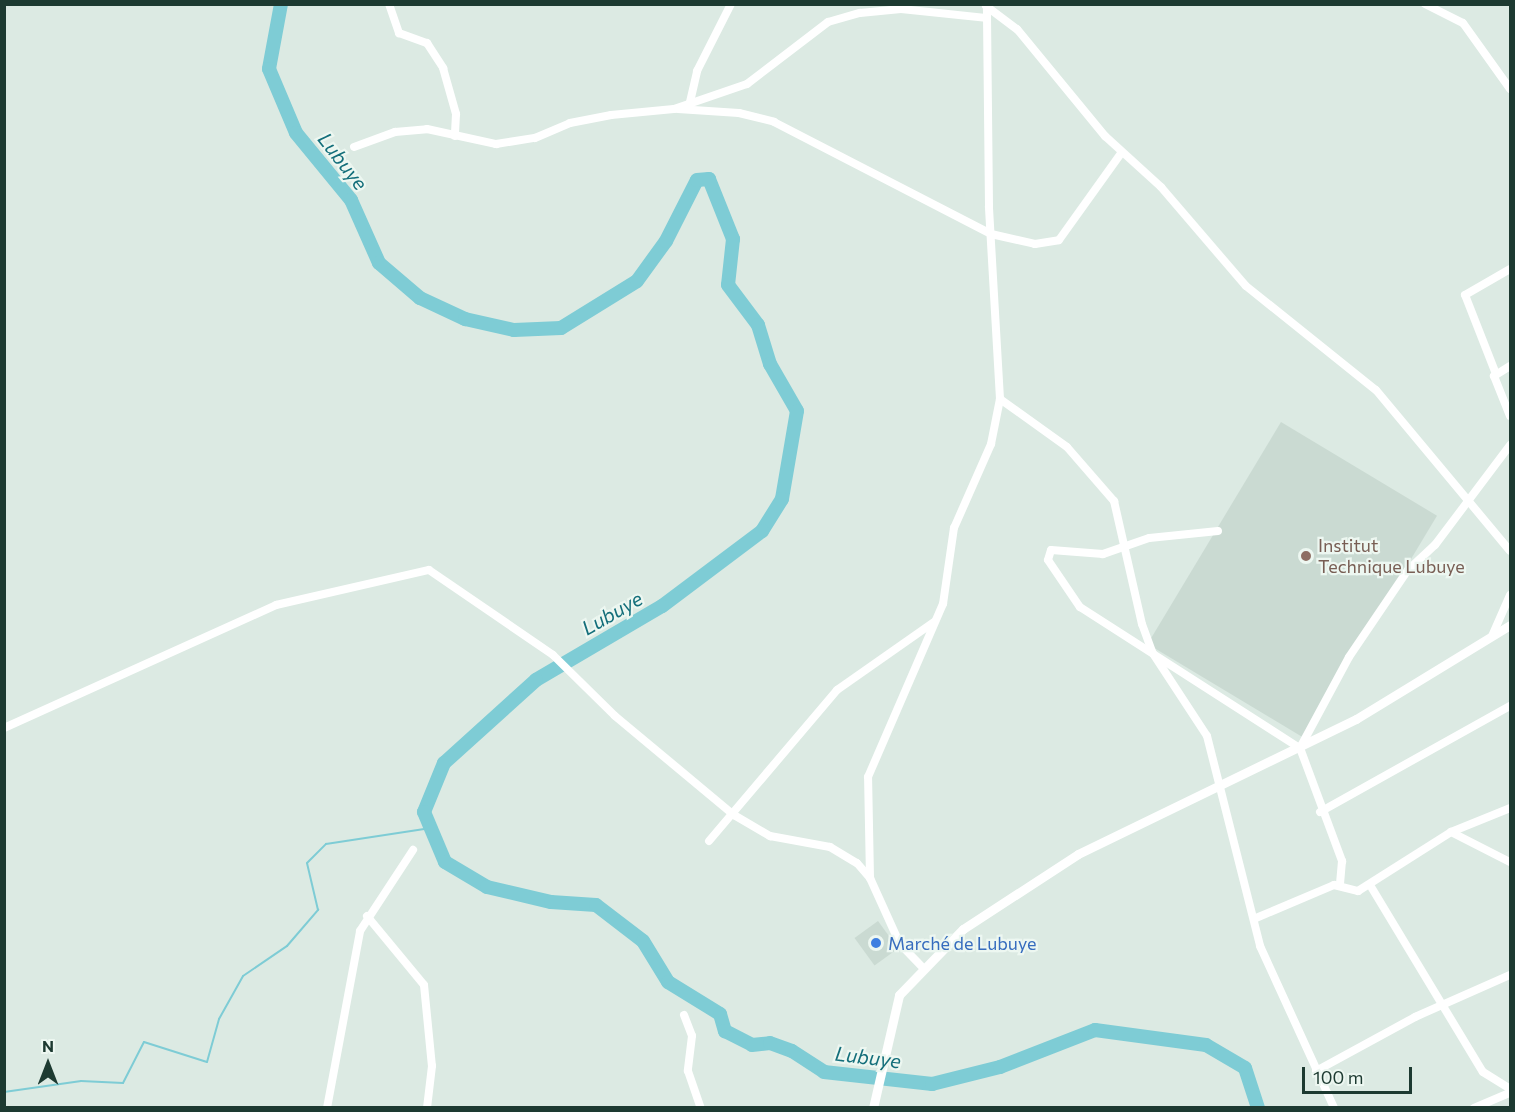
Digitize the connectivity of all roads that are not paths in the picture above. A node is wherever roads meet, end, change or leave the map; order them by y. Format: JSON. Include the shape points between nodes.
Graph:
{"nodes":[{"id":1,"x":388,"y":4,"type":"edge"},
{"id":2,"x":731,"y":4,"type":"edge"},
{"id":3,"x":1425,"y":4,"type":"edge"},
{"id":4,"x":986,"y":5,"type":"edge"},
{"id":5,"x":986,"y":18,"type":"junction"},
{"id":6,"x":1510,"y":89,"type":"edge"},
{"id":7,"x":690,"y":102,"type":"junction"},
{"id":8,"x":674,"y":109,"type":"junction"},
{"id":9,"x":455,"y":136,"type":"junction"},
{"id":10,"x":354,"y":147,"type":"dead end"},
{"id":11,"x":1122,"y":152,"type":"junction"},
{"id":12,"x":991,"y":234,"type":"junction"},
{"id":13,"x":1510,"y":269,"type":"edge"},
{"id":14,"x":1510,"y":366,"type":"edge"},
{"id":15,"x":1496,"y":374,"type":"junction"},
{"id":16,"x":1000,"y":399,"type":"junction"},
{"id":17,"x":1510,"y":416,"type":"edge"},
{"id":18,"x":1510,"y":445,"type":"edge"},
{"id":19,"x":1466,"y":502,"type":"junction"},
{"id":20,"x":1218,"y":531,"type":"dead end"},
{"id":21,"x":1126,"y":550,"type":"junction"},
{"id":22,"x":1510,"y":551,"type":"edge"},
{"id":23,"x":1510,"y":595,"type":"edge"},
{"id":24,"x":934,"y":622,"type":"junction"},
{"id":25,"x":1510,"y":624,"type":"edge"},
{"id":26,"x":1492,"y":636,"type":"junction"},
{"id":27,"x":1152,"y":652,"type":"junction"},
{"id":28,"x":1510,"y":706,"type":"edge"},
{"id":29,"x":4,"y":728,"type":"edge"},
{"id":30,"x":1300,"y":748,"type":"junction"},
{"id":31,"x":1222,"y":785,"type":"junction"},
{"id":32,"x":1510,"y":808,"type":"edge"},
{"id":33,"x":1320,"y":812,"type":"junction"},
{"id":34,"x":734,"y":815,"type":"junction"},
{"id":35,"x":1451,"y":832,"type":"junction"},
{"id":36,"x":709,"y":841,"type":"dead end"},
{"id":37,"x":413,"y":850,"type":"dead end"},
{"id":38,"x":1510,"y":862,"type":"edge"},
{"id":39,"x":870,"y":878,"type":"junction"},
{"id":40,"x":1340,"y":884,"type":"junction"},
{"id":41,"x":1370,"y":885,"type":"junction"},
{"id":42,"x":368,"y":916,"type":"junction"},
{"id":43,"x":1256,"y":918,"type":"junction"},
{"id":44,"x":923,"y":968,"type":"junction"},
{"id":45,"x":1510,"y":975,"type":"edge"},
{"id":46,"x":1444,"y":1002,"type":"junction"},
{"id":47,"x":684,"y":1015,"type":"dead end"},
{"id":48,"x":1316,"y":1071,"type":"junction"},
{"id":49,"x":1510,"y":1091,"type":"edge"},
{"id":50,"x":878,"y":1092,"type":"junction"},
{"id":51,"x":327,"y":1107,"type":"edge"},
{"id":52,"x":428,"y":1107,"type":"edge"},
{"id":53,"x":701,"y":1107,"type":"edge"},
{"id":54,"x":867,"y":1107,"type":"edge"},
{"id":55,"x":873,"y":1107,"type":"edge"},
{"id":56,"x":1334,"y":1107,"type":"edge"},
{"id":57,"x":1474,"y":1107,"type":"edge"}],
"edges":[{"from":1,"to":9,"type":"street","via":[[399,33],[427,43],[443,68],[456,114]]},
{"from":2,"to":7,"type":"street","via":[[697,71]]},
{"from":3,"to":6,"type":"street","via":[[1463,23]]},
{"from":4,"to":5,"type":"street"},
{"from":4,"to":11,"type":"street","via":[[1017,29]]},
{"from":5,"to":7,"type":"street","via":[[902,9],[860,13],[828,22],[747,84]]},
{"from":5,"to":12,"type":"street"},
{"from":7,"to":8,"type":"street"},
{"from":8,"to":9,"type":"street","via":[[570,123],[536,138],[496,144]]},
{"from":8,"to":12,"type":"street","via":[[739,113],[774,122]]},
{"from":9,"to":10,"type":"street","via":[[427,129],[395,132]]},
{"from":11,"to":12,"type":"street","via":[[1059,240],[1035,244]]},
{"from":11,"to":19,"type":"street","via":[[1161,187],[1270,309],[1376,390]]},
{"from":12,"to":16,"type":"street"},
{"from":13,"to":15,"type":"street","via":[[1465,295]]},
{"from":14,"to":15,"type":"street"},
{"from":15,"to":17,"type":"street"},
{"from":16,"to":21,"type":"street","via":[[1067,447],[1095,475],[1114,501]]},
{"from":16,"to":24,"type":"street","via":[[991,444],[954,528],[948,586]]},
{"from":18,"to":19,"type":"street"},
{"from":19,"to":22,"type":"street"},
{"from":19,"to":30,"type":"street","via":[[1408,570],[1349,657]]},
{"from":20,"to":21,"type":"street","via":[[1149,538]]},
{"from":21,"to":27,"type":"street"},
{"from":21,"to":27,"type":"street","via":[[1047,554],[1080,607]]},
{"from":23,"to":26,"type":"street"},
{"from":24,"to":34,"type":"street","via":[[837,690]]},
{"from":24,"to":39,"type":"street","via":[[868,777]]},
{"from":25,"to":26,"type":"street"},
{"from":26,"to":30,"type":"street"},
{"from":27,"to":30,"type":"street"},
{"from":27,"to":31,"type":"street","via":[[1199,719]]},
{"from":28,"to":33,"type":"street"},
{"from":29,"to":34,"type":"street","via":[[276,605],[429,570],[553,655],[615,716]]},
{"from":30,"to":31,"type":"street"},
{"from":30,"to":33,"type":"street"},
{"from":31,"to":43,"type":"street","via":[[1223,809]]},
{"from":31,"to":44,"type":"street","via":[[1078,854],[963,929]]},
{"from":32,"to":35,"type":"street"},
{"from":33,"to":40,"type":"street","via":[[1342,861]]},
{"from":34,"to":36,"type":"street"},
{"from":34,"to":39,"type":"street","via":[[770,836],[830,847]]},
{"from":35,"to":38,"type":"street"},
{"from":35,"to":41,"type":"street"},
{"from":37,"to":42,"type":"street"},
{"from":39,"to":44,"type":"street","via":[[884,918]]},
{"from":40,"to":41,"type":"street","via":[[1358,891]]},
{"from":40,"to":43,"type":"street"},
{"from":41,"to":46,"type":"street"},
{"from":42,"to":51,"type":"street","via":[[357,942],[350,1008]]},
{"from":42,"to":52,"type":"street","via":[[424,985],[432,1066]]},
{"from":43,"to":48,"type":"street","via":[[1264,957]]},
{"from":44,"to":50,"type":"street","via":[[892,1009]]},
{"from":45,"to":46,"type":"street"},
{"from":46,"to":48,"type":"street"},
{"from":46,"to":49,"type":"street","via":[[1483,1072]]},
{"from":47,"to":53,"type":"street","via":[[692,1036],[688,1071]]},
{"from":48,"to":56,"type":"street"},
{"from":49,"to":57,"type":"street"},
{"from":50,"to":54,"type":"street"},
{"from":50,"to":55,"type":"street"}]}
